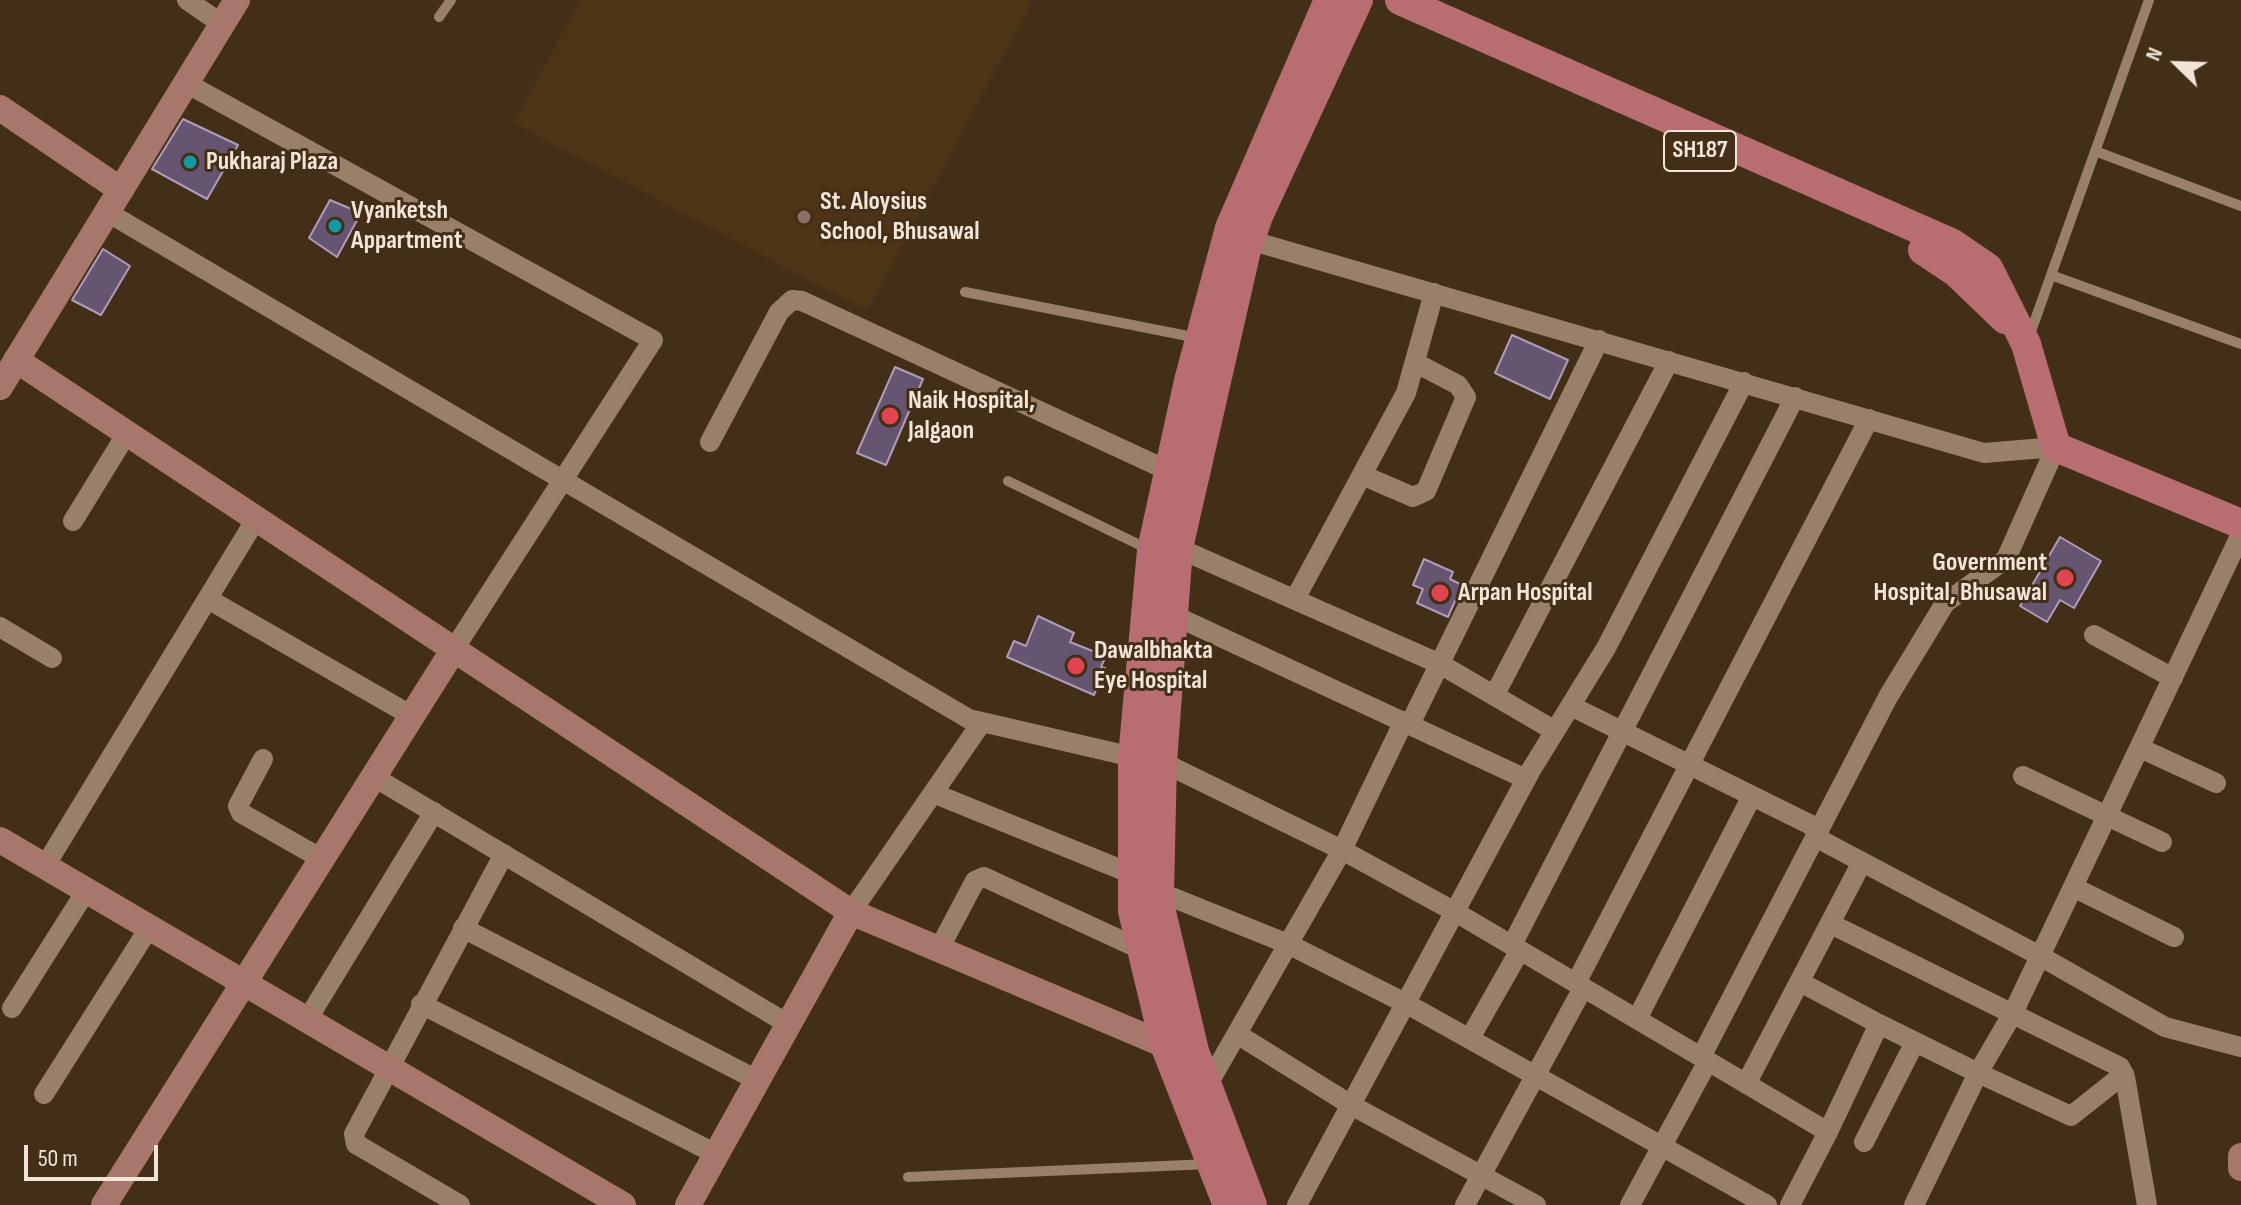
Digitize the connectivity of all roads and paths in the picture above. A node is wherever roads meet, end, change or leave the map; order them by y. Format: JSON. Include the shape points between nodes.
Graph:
{"nodes":[{"id":1,"x":187,"y":0,"type":"edge"},
{"id":2,"x":237,"y":0,"type":"edge"},
{"id":3,"x":451,"y":0,"type":"edge"},
{"id":4,"x":1329,"y":0,"type":"edge"},
{"id":5,"x":1358,"y":0,"type":"edge"},
{"id":6,"x":1400,"y":0,"type":"edge"},
{"id":7,"x":2149,"y":0,"type":"edge"},
{"id":8,"x":439,"y":17,"type":"dead end"},
{"id":9,"x":222,"y":24,"type":"junction"},
{"id":10,"x":1488,"y":48,"type":"junction"},
{"id":11,"x":186,"y":83,"type":"junction"},
{"id":12,"x":2,"y":114,"type":"edge"},
{"id":13,"x":2095,"y":151,"type":"junction"},
{"id":14,"x":121,"y":190,"type":"junction"},
{"id":15,"x":2241,"y":206,"type":"edge"},
{"id":16,"x":107,"y":212,"type":"junction"},
{"id":17,"x":1249,"y":240,"type":"junction"},
{"id":18,"x":2051,"y":275,"type":"junction"},
{"id":19,"x":965,"y":292,"type":"dead end"},
{"id":20,"x":1434,"y":293,"type":"junction"},
{"id":21,"x":1200,"y":338,"type":"junction"},
{"id":22,"x":2024,"y":339,"type":"junction"},
{"id":23,"x":1599,"y":340,"type":"junction"},
{"id":24,"x":2241,"y":344,"type":"edge"},
{"id":25,"x":16,"y":360,"type":"junction"},
{"id":26,"x":1669,"y":361,"type":"junction"},
{"id":27,"x":1416,"y":363,"type":"junction"},
{"id":28,"x":1744,"y":382,"type":"junction"},
{"id":29,"x":0,"y":387,"type":"edge"},
{"id":30,"x":1795,"y":397,"type":"junction"},
{"id":31,"x":1869,"y":419,"type":"junction"},
{"id":32,"x":127,"y":433,"type":"junction"},
{"id":33,"x":710,"y":442,"type":"dead end"},
{"id":34,"x":2056,"y":447,"type":"junction"},
{"id":35,"x":1169,"y":471,"type":"junction"},
{"id":36,"x":1362,"y":475,"type":"junction"},
{"id":37,"x":562,"y":481,"type":"junction"},
{"id":38,"x":1008,"y":481,"type":"dead end"},
{"id":39,"x":256,"y":519,"type":"junction"},
{"id":40,"x":73,"y":521,"type":"dead end"},
{"id":41,"x":2241,"y":524,"type":"edge"},
{"id":42,"x":2241,"y":534,"type":"edge"},
{"id":43,"x":1165,"y":549,"type":"junction"},
{"id":44,"x":208,"y":599,"type":"junction"},
{"id":45,"x":1295,"y":599,"type":"junction"},
{"id":46,"x":1171,"y":614,"type":"junction"},
{"id":47,"x":0,"y":627,"type":"edge"},
{"id":48,"x":2094,"y":635,"type":"dead end"},
{"id":49,"x":454,"y":649,"type":"junction"},
{"id":50,"x":52,"y":658,"type":"dead end"},
{"id":51,"x":1440,"y":664,"type":"junction"},
{"id":52,"x":2173,"y":678,"type":"junction"},
{"id":53,"x":1494,"y":696,"type":"junction"},
{"id":54,"x":1571,"y":706,"type":"junction"},
{"id":55,"x":412,"y":716,"type":"junction"},
{"id":56,"x":982,"y":722,"type":"junction"},
{"id":57,"x":1407,"y":723,"type":"junction"},
{"id":58,"x":1620,"y":730,"type":"junction"},
{"id":59,"x":1555,"y":731,"type":"junction"},
{"id":60,"x":2140,"y":748,"type":"junction"},
{"id":61,"x":263,"y":759,"type":"dead end"},
{"id":62,"x":1148,"y":760,"type":"junction"},
{"id":63,"x":1688,"y":764,"type":"junction"},
{"id":64,"x":2023,"y":776,"type":"dead end"},
{"id":65,"x":374,"y":777,"type":"junction"},
{"id":66,"x":1526,"y":779,"type":"junction"},
{"id":67,"x":2216,"y":783,"type":"dead end"},
{"id":68,"x":933,"y":793,"type":"junction"},
{"id":69,"x":1752,"y":796,"type":"junction"},
{"id":70,"x":434,"y":812,"type":"junction"},
{"id":71,"x":2108,"y":814,"type":"junction"},
{"id":72,"x":1817,"y":833,"type":"junction"},
{"id":73,"x":0,"y":840,"type":"edge"},
{"id":74,"x":2162,"y":842,"type":"dead end"},
{"id":75,"x":1342,"y":850,"type":"junction"},
{"id":76,"x":504,"y":854,"type":"junction"},
{"id":77,"x":322,"y":859,"type":"junction"},
{"id":78,"x":1862,"y":862,"type":"junction"},
{"id":79,"x":45,"y":866,"type":"junction"},
{"id":80,"x":1132,"y":874,"type":"junction"},
{"id":81,"x":2073,"y":887,"type":"junction"},
{"id":82,"x":86,"y":891,"type":"junction"},
{"id":83,"x":1159,"y":892,"type":"junction"},
{"id":84,"x":851,"y":912,"type":"junction"},
{"id":85,"x":1457,"y":913,"type":"junction"},
{"id":86,"x":1831,"y":924,"type":"junction"},
{"id":87,"x":149,"y":928,"type":"junction"},
{"id":88,"x":463,"y":928,"type":"junction"},
{"id":89,"x":2174,"y":937,"type":"dead end"},
{"id":90,"x":1288,"y":944,"type":"junction"},
{"id":91,"x":1516,"y":948,"type":"junction"},
{"id":92,"x":939,"y":949,"type":"junction"},
{"id":93,"x":1142,"y":950,"type":"junction"},
{"id":94,"x":2040,"y":956,"type":"junction"},
{"id":95,"x":1800,"y":982,"type":"junction"},
{"id":96,"x":243,"y":984,"type":"junction"},
{"id":97,"x":1580,"y":985,"type":"junction"},
{"id":98,"x":421,"y":1004,"type":"junction"},
{"id":99,"x":1407,"y":1004,"type":"junction"},
{"id":100,"x":12,"y":1008,"type":"dead end"},
{"id":101,"x":2013,"y":1013,"type":"junction"},
{"id":102,"x":1637,"y":1019,"type":"junction"},
{"id":103,"x":307,"y":1020,"type":"junction"},
{"id":104,"x":788,"y":1024,"type":"junction"},
{"id":105,"x":1879,"y":1024,"type":"junction"},
{"id":106,"x":1237,"y":1034,"type":"junction"},
{"id":107,"x":1470,"y":1038,"type":"junction"},
{"id":108,"x":1914,"y":1044,"type":"junction"},
{"id":109,"x":1165,"y":1045,"type":"junction"},
{"id":110,"x":2241,"y":1047,"type":"edge"},
{"id":111,"x":1705,"y":1059,"type":"junction"},
{"id":112,"x":387,"y":1067,"type":"junction"},
{"id":113,"x":1537,"y":1073,"type":"junction"},
{"id":114,"x":1978,"y":1073,"type":"junction"},
{"id":115,"x":2124,"y":1074,"type":"junction"},
{"id":116,"x":757,"y":1080,"type":"junction"},
{"id":117,"x":1208,"y":1084,"type":"junction"},
{"id":118,"x":1746,"y":1084,"type":"junction"},
{"id":119,"x":44,"y":1094,"type":"dead end"},
{"id":120,"x":1351,"y":1105,"type":"junction"},
{"id":121,"x":1828,"y":1132,"type":"junction"},
{"id":122,"x":1864,"y":1142,"type":"dead end"},
{"id":123,"x":1663,"y":1145,"type":"junction"},
{"id":124,"x":716,"y":1154,"type":"junction"},
{"id":125,"x":2241,"y":1156,"type":"edge"},
{"id":126,"x":1213,"y":1164,"type":"junction"},
{"id":127,"x":2241,"y":1168,"type":"edge"},
{"id":128,"x":1481,"y":1176,"type":"junction"},
{"id":129,"x":908,"y":1177,"type":"dead end"},
{"id":130,"x":104,"y":1205,"type":"edge"},
{"id":131,"x":460,"y":1205,"type":"edge"},
{"id":132,"x":623,"y":1205,"type":"edge"},
{"id":133,"x":688,"y":1205,"type":"edge"},
{"id":134,"x":1228,"y":1205,"type":"edge"},
{"id":135,"x":1252,"y":1205,"type":"edge"},
{"id":136,"x":1297,"y":1205,"type":"edge"},
{"id":137,"x":1465,"y":1205,"type":"edge"},
{"id":138,"x":1536,"y":1205,"type":"edge"},
{"id":139,"x":1630,"y":1205,"type":"edge"},
{"id":140,"x":1767,"y":1205,"type":"edge"},
{"id":141,"x":1790,"y":1205,"type":"edge"},
{"id":142,"x":1914,"y":1205,"type":"edge"},
{"id":143,"x":2147,"y":1205,"type":"edge"}],
"edges":[{"from":1,"to":9,"type":"street"},
{"from":2,"to":9,"type":"street"},
{"from":3,"to":8,"type":"lane"},
{"from":4,"to":21,"type":"main road","via":[[1230,228]]},
{"from":5,"to":10,"type":"main road","number":"SH187"},
{"from":5,"to":17,"type":"main road"},
{"from":6,"to":10,"type":"main road","number":"SH187"},
{"from":7,"to":13,"type":"lane"},
{"from":9,"to":11,"type":"street"},
{"from":10,"to":22,"type":"main road","number":"SH187","via":[[1902,230]]},
{"from":11,"to":14,"type":"street"},
{"from":11,"to":37,"type":"street","via":[[653,340]]},
{"from":12,"to":14,"type":"street"},
{"from":13,"to":15,"type":"lane"},
{"from":13,"to":18,"type":"lane"},
{"from":14,"to":16,"type":"street"},
{"from":16,"to":25,"type":"street"},
{"from":16,"to":37,"type":"street"},
{"from":17,"to":20,"type":"street"},
{"from":17,"to":43,"type":"main road"},
{"from":18,"to":22,"type":"lane"},
{"from":18,"to":24,"type":"lane"},
{"from":19,"to":21,"type":"lane"},
{"from":20,"to":23,"type":"street"},
{"from":20,"to":27,"type":"street"},
{"from":21,"to":35,"type":"main road"},
{"from":22,"to":34,"type":"main road"},
{"from":23,"to":26,"type":"street"},
{"from":23,"to":51,"type":"street"},
{"from":25,"to":29,"type":"street"},
{"from":25,"to":32,"type":"street"},
{"from":26,"to":28,"type":"street"},
{"from":26,"to":53,"type":"street"},
{"from":27,"to":36,"type":"street","via":[[1406,393]]},
{"from":27,"to":36,"type":"street","via":[[1458,385],[1466,397],[1426,491],[1413,497]]},
{"from":28,"to":30,"type":"street"},
{"from":28,"to":54,"type":"street"},
{"from":30,"to":31,"type":"street"},
{"from":30,"to":58,"type":"street"},
{"from":31,"to":34,"type":"street","via":[[1984,453]]},
{"from":31,"to":63,"type":"street"},
{"from":32,"to":39,"type":"street"},
{"from":32,"to":40,"type":"street"},
{"from":33,"to":35,"type":"street","via":[[779,312],[792,300]]},
{"from":34,"to":41,"type":"main road"},
{"from":34,"to":72,"type":"street","via":[[2010,552],[1945,603],[1888,697]]},
{"from":35,"to":43,"type":"main road"},
{"from":36,"to":45,"type":"street"},
{"from":37,"to":49,"type":"street"},
{"from":37,"to":56,"type":"street"},
{"from":38,"to":43,"type":"lane"},
{"from":39,"to":44,"type":"street"},
{"from":39,"to":49,"type":"street"},
{"from":42,"to":52,"type":"street"},
{"from":43,"to":45,"type":"street"},
{"from":43,"to":46,"type":"main road"},
{"from":43,"to":62,"type":"main road"},
{"from":44,"to":55,"type":"street"},
{"from":44,"to":79,"type":"street"},
{"from":45,"to":51,"type":"street"},
{"from":46,"to":57,"type":"street"},
{"from":46,"to":62,"type":"main road"},
{"from":47,"to":50,"type":"street"},
{"from":48,"to":52,"type":"street"},
{"from":49,"to":55,"type":"street"},
{"from":49,"to":84,"type":"street"},
{"from":51,"to":53,"type":"street"},
{"from":51,"to":57,"type":"street"},
{"from":52,"to":60,"type":"street"},
{"from":53,"to":59,"type":"street"},
{"from":54,"to":58,"type":"street"},
{"from":54,"to":59,"type":"street"},
{"from":55,"to":65,"type":"street"},
{"from":56,"to":62,"type":"street"},
{"from":56,"to":68,"type":"street"},
{"from":57,"to":66,"type":"street"},
{"from":57,"to":75,"type":"street"},
{"from":58,"to":63,"type":"street"},
{"from":58,"to":91,"type":"street"},
{"from":59,"to":66,"type":"street"},
{"from":60,"to":67,"type":"street"},
{"from":60,"to":71,"type":"street"},
{"from":61,"to":77,"type":"street","via":[[238,806],[241,813]]},
{"from":62,"to":75,"type":"street"},
{"from":62,"to":80,"type":"main road"},
{"from":62,"to":83,"type":"main road"},
{"from":63,"to":69,"type":"street"},
{"from":63,"to":97,"type":"street"},
{"from":64,"to":71,"type":"street"},
{"from":65,"to":70,"type":"street"},
{"from":65,"to":77,"type":"street"},
{"from":66,"to":85,"type":"street"},
{"from":68,"to":80,"type":"street"},
{"from":68,"to":84,"type":"street"},
{"from":69,"to":72,"type":"street"},
{"from":69,"to":102,"type":"street"},
{"from":70,"to":76,"type":"street"},
{"from":70,"to":103,"type":"street"},
{"from":71,"to":74,"type":"street"},
{"from":71,"to":81,"type":"street"},
{"from":72,"to":78,"type":"street"},
{"from":72,"to":111,"type":"street"},
{"from":73,"to":79,"type":"street"},
{"from":75,"to":85,"type":"street"},
{"from":75,"to":90,"type":"street"},
{"from":76,"to":88,"type":"street"},
{"from":76,"to":104,"type":"street"},
{"from":77,"to":96,"type":"street"},
{"from":78,"to":86,"type":"street"},
{"from":78,"to":94,"type":"street"},
{"from":79,"to":82,"type":"street"},
{"from":80,"to":93,"type":"main road"},
{"from":81,"to":89,"type":"street"},
{"from":81,"to":94,"type":"street"},
{"from":82,"to":87,"type":"street"},
{"from":82,"to":100,"type":"street"},
{"from":83,"to":90,"type":"street"},
{"from":83,"to":117,"type":"main road","via":[[1194,1051]]},
{"from":84,"to":92,"type":"street"},
{"from":84,"to":104,"type":"street"},
{"from":85,"to":91,"type":"street"},
{"from":85,"to":99,"type":"street"},
{"from":86,"to":95,"type":"street"},
{"from":86,"to":101,"type":"street"},
{"from":87,"to":96,"type":"street"},
{"from":87,"to":119,"type":"street"},
{"from":88,"to":98,"type":"street"},
{"from":88,"to":116,"type":"street"},
{"from":90,"to":99,"type":"street"},
{"from":90,"to":106,"type":"street"},
{"from":91,"to":97,"type":"street"},
{"from":91,"to":107,"type":"street"},
{"from":92,"to":93,"type":"street","via":[[975,881],[984,877]]},
{"from":92,"to":109,"type":"street"},
{"from":93,"to":109,"type":"main road"},
{"from":94,"to":101,"type":"street"},
{"from":94,"to":110,"type":"street","via":[[2165,1027]]},
{"from":95,"to":105,"type":"street"},
{"from":95,"to":118,"type":"street"},
{"from":96,"to":103,"type":"street"},
{"from":96,"to":130,"type":"street"},
{"from":97,"to":102,"type":"street"},
{"from":97,"to":113,"type":"street"},
{"from":98,"to":112,"type":"street"},
{"from":98,"to":124,"type":"street"},
{"from":99,"to":107,"type":"street"},
{"from":99,"to":120,"type":"street"},
{"from":101,"to":114,"type":"street"},
{"from":101,"to":115,"type":"street","via":[[2114,1063]]},
{"from":102,"to":111,"type":"street"},
{"from":103,"to":112,"type":"street"},
{"from":104,"to":116,"type":"street"},
{"from":105,"to":108,"type":"street"},
{"from":105,"to":121,"type":"street"},
{"from":106,"to":117,"type":"street"},
{"from":106,"to":120,"type":"street"},
{"from":107,"to":113,"type":"street"},
{"from":108,"to":114,"type":"street"},
{"from":108,"to":122,"type":"street"},
{"from":109,"to":126,"type":"main road"},
{"from":111,"to":118,"type":"street"},
{"from":111,"to":123,"type":"street"},
{"from":112,"to":131,"type":"street","via":[[353,1139]]},
{"from":112,"to":132,"type":"street"},
{"from":113,"to":123,"type":"street"},
{"from":113,"to":128,"type":"street"},
{"from":114,"to":115,"type":"street","via":[[2071,1116]]},
{"from":114,"to":142,"type":"street"},
{"from":115,"to":143,"type":"street"},
{"from":116,"to":124,"type":"street"},
{"from":117,"to":135,"type":"main road"},
{"from":118,"to":121,"type":"street"},
{"from":120,"to":128,"type":"street"},
{"from":120,"to":136,"type":"street"},
{"from":121,"to":141,"type":"street"},
{"from":123,"to":139,"type":"street"},
{"from":123,"to":140,"type":"street"},
{"from":124,"to":133,"type":"street"},
{"from":125,"to":127,"type":"street"},
{"from":126,"to":129,"type":"lane"},
{"from":126,"to":134,"type":"main road"},
{"from":128,"to":137,"type":"street"},
{"from":128,"to":138,"type":"street"}]}
